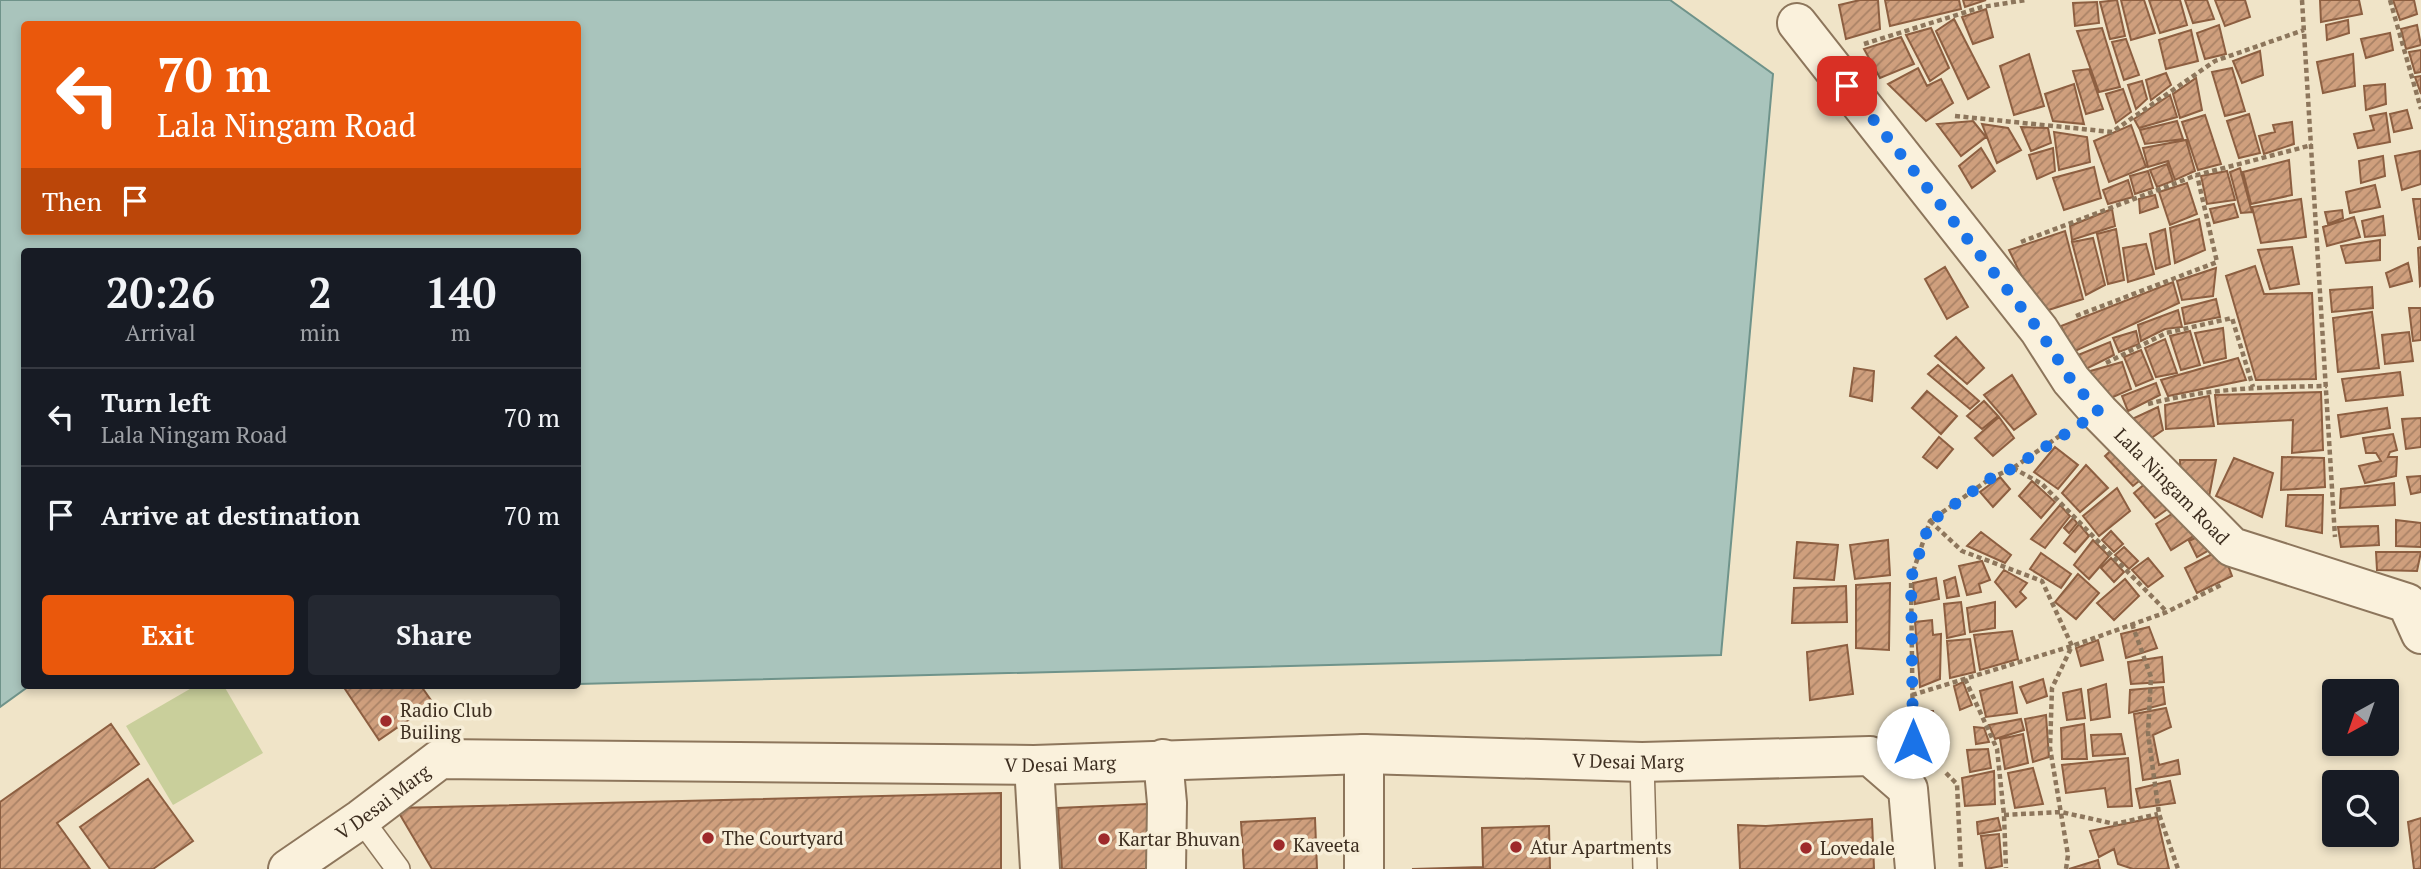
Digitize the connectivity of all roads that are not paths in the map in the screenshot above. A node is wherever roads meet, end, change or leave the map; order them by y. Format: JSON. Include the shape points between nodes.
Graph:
{"nodes":[{"id":1,"x":1797,"y":23,"type":"dead end"},
{"id":2,"x":2421,"y":634,"type":"edge"},
{"id":3,"x":1364,"y":754,"type":"junction"},
{"id":4,"x":1163,"y":760,"type":"junction"},
{"id":5,"x":1642,"y":762,"type":"junction"},
{"id":6,"x":1034,"y":765,"type":"junction"},
{"id":7,"x":361,"y":819,"type":"junction"},
{"id":8,"x":307,"y":864,"type":"edge"},
{"id":9,"x":398,"y":869,"type":"edge"},
{"id":10,"x":1040,"y":869,"type":"edge"},
{"id":11,"x":1166,"y":869,"type":"edge"},
{"id":12,"x":1364,"y":869,"type":"edge"},
{"id":13,"x":1646,"y":869,"type":"edge"},
{"id":14,"x":1915,"y":869,"type":"edge"}],
"edges":[{"from":1,"to":2,"type":"street","name":"Lala Ningam Road","via":[[2039,330],[2071,380],[2232,547],[2407,603]]},
{"from":3,"to":4,"type":"street","name":"V Desai Marg"},
{"from":3,"to":5,"type":"street","name":"V Desai Marg"},
{"from":3,"to":12,"type":"street"},
{"from":4,"to":6,"type":"street","name":"V Desai Marg"},
{"from":4,"to":11,"type":"street"},
{"from":5,"to":13,"type":"lane"},
{"from":5,"to":14,"type":"street","name":"V Desai Marg","via":[[1870,756],[1908,789]]},
{"from":6,"to":7,"type":"street","name":"V Desai Marg","via":[[440,759]]},
{"from":6,"to":10,"type":"street"},
{"from":7,"to":8,"type":"street","name":"V Desai Marg"},
{"from":7,"to":9,"type":"lane"}]}
